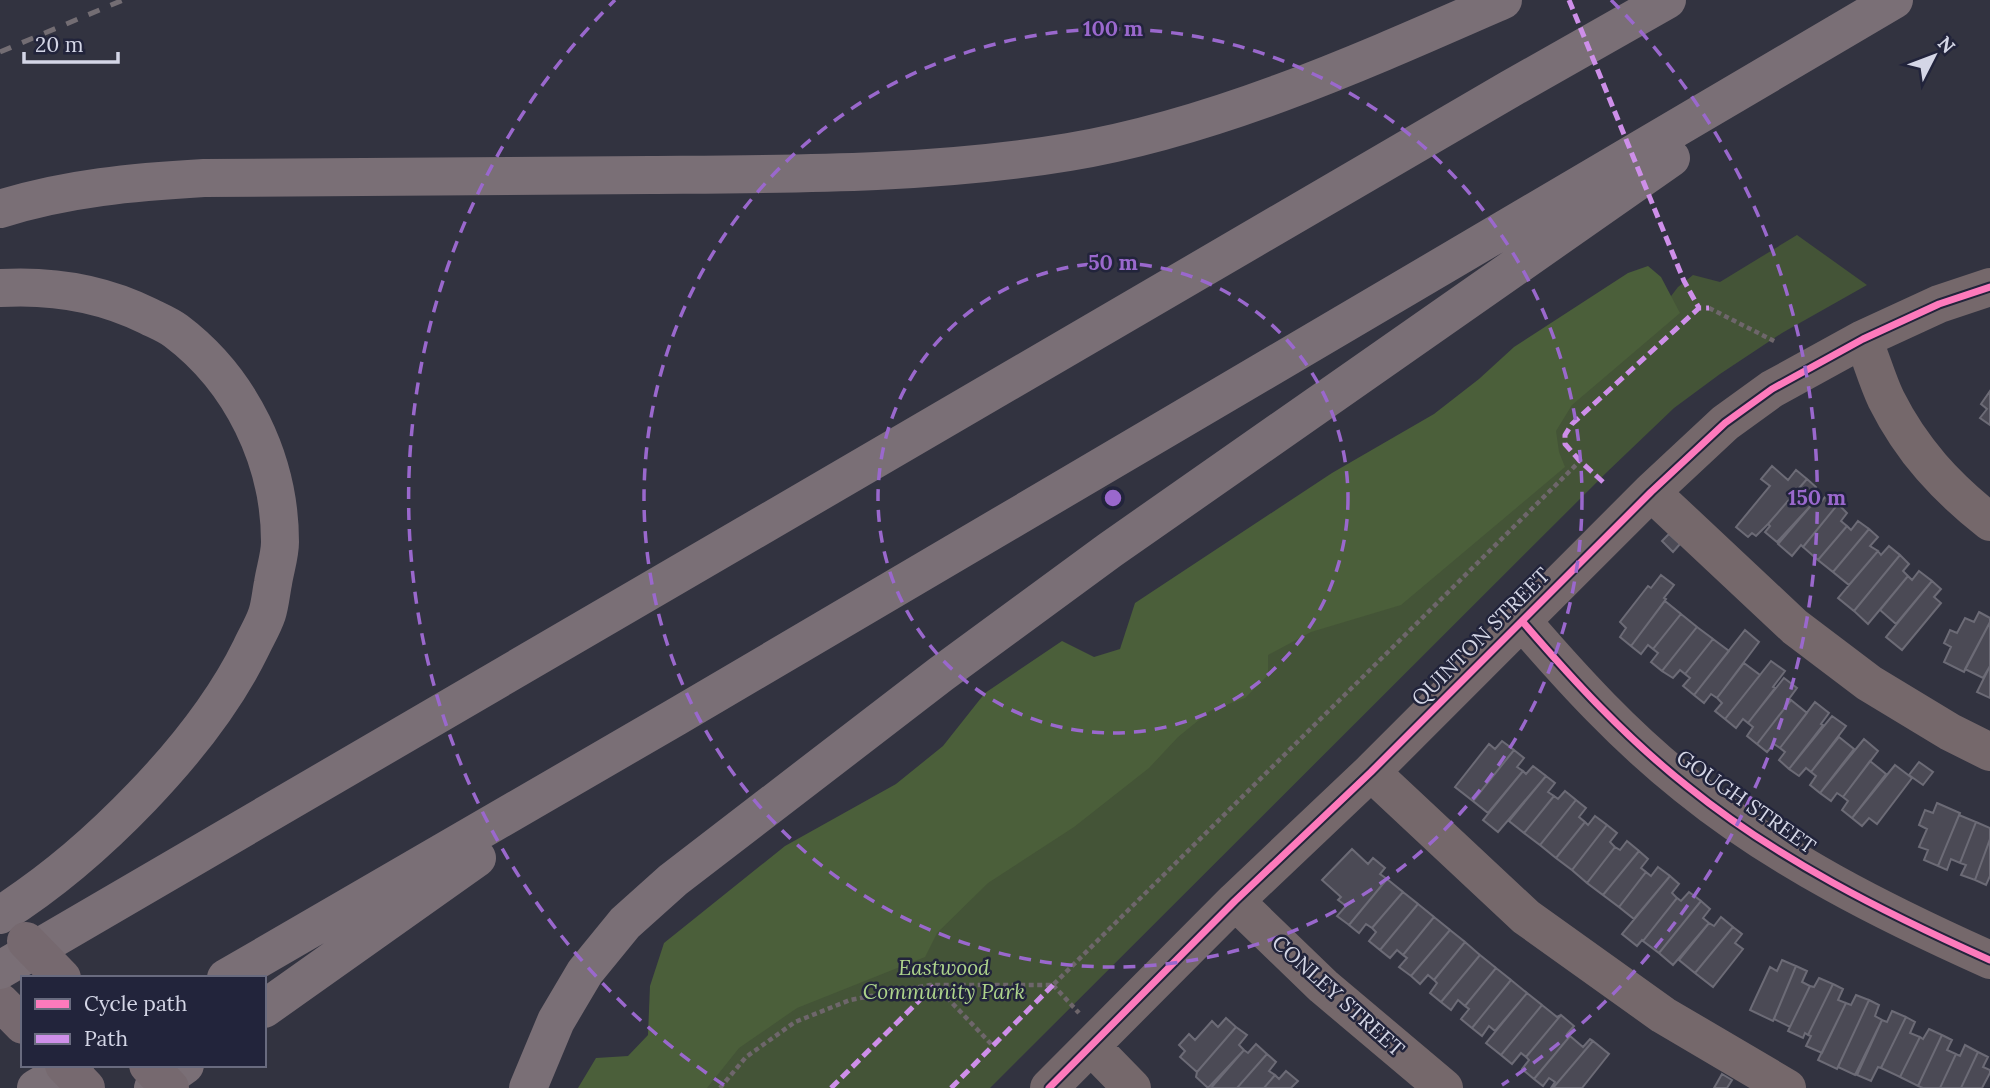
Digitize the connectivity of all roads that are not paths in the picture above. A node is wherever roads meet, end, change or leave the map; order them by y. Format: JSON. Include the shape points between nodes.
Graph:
{"nodes":[{"id":1,"x":1503,"y":0,"type":"edge"},
{"id":2,"x":1667,"y":0,"type":"edge"},
{"id":3,"x":1896,"y":0,"type":"edge"},
{"id":4,"x":0,"y":209,"type":"edge"},
{"id":5,"x":1990,"y":287,"type":"edge"},
{"id":6,"x":0,"y":288,"type":"edge"},
{"id":7,"x":1863,"y":339,"type":"junction"},
{"id":8,"x":1651,"y":492,"type":"junction"},
{"id":9,"x":1990,"y":522,"type":"edge"},
{"id":10,"x":1522,"y":621,"type":"junction"},
{"id":11,"x":676,"y":717,"type":"junction"},
{"id":12,"x":1990,"y":752,"type":"edge"},
{"id":13,"x":1371,"y":772,"type":"junction"},
{"id":14,"x":1235,"y":901,"type":"junction"},
{"id":15,"x":0,"y":915,"type":"edge"},
{"id":16,"x":1990,"y":960,"type":"edge"},
{"id":17,"x":0,"y":970,"type":"edge"},
{"id":18,"x":60,"y":976,"type":"edge"},
{"id":19,"x":229,"y":976,"type":"edge"},
{"id":20,"x":0,"y":1002,"type":"edge"},
{"id":21,"x":266,"y":1008,"type":"edge"},
{"id":22,"x":21,"y":1022,"type":"edge"},
{"id":23,"x":1087,"y":1032,"type":"junction"},
{"id":24,"x":66,"y":1067,"type":"edge"},
{"id":25,"x":72,"y":1067,"type":"edge"},
{"id":26,"x":150,"y":1067,"type":"edge"},
{"id":27,"x":182,"y":1067,"type":"edge"},
{"id":28,"x":36,"y":1088,"type":"edge"},
{"id":29,"x":86,"y":1088,"type":"edge"},
{"id":30,"x":153,"y":1088,"type":"edge"},
{"id":31,"x":170,"y":1088,"type":"edge"},
{"id":32,"x":528,"y":1088,"type":"edge"},
{"id":33,"x":1049,"y":1088,"type":"edge"},
{"id":34,"x":1132,"y":1088,"type":"edge"},
{"id":35,"x":1444,"y":1088,"type":"edge"},
{"id":36,"x":1787,"y":1088,"type":"edge"}],
"edges":[{"from":1,"to":4,"type":"highway","via":[[1257,101],[1071,151],[952,167],[752,174],[204,177],[118,183]]},
{"from":2,"to":17,"type":"highway"},
{"from":3,"to":11,"type":"highway"},
{"from":3,"to":32,"type":"highway","via":[[1110,550],[673,880],[625,923],[585,972],[556,1021]]},
{"from":5,"to":7,"type":"street","name":"QUINTON STREET","via":[[1939,304]]},
{"from":6,"to":15,"type":"highway","via":[[64,289],[121,303],[175,329],[218,368],[246,409],[272,473],[280,543],[267,614],[241,668],[201,729],[83,853]]},
{"from":7,"to":8,"type":"street","name":"QUINTON STREET","via":[[1772,389],[1725,423]]},
{"from":7,"to":9,"type":"street","via":[[1885,398],[1930,467],[1955,495]]},
{"from":8,"to":10,"type":"street","name":"QUINTON STREET"},
{"from":8,"to":12,"type":"street","via":[[1795,627],[1869,683]]},
{"from":10,"to":13,"type":"street","name":"QUINTON STREET"},
{"from":10,"to":16,"type":"street","name":"GOUGH STREET","via":[[1579,686],[1688,787],[1833,882]]},
{"from":11,"to":19,"type":"highway"},
{"from":11,"to":21,"type":"highway"},
{"from":13,"to":14,"type":"street","name":"QUINTON STREET"},
{"from":13,"to":36,"type":"street","via":[[1526,917],[1663,1014]]},
{"from":14,"to":23,"type":"street","name":"QUINTON STREET"},
{"from":14,"to":35,"type":"street","name":"CONLEY STREET","via":[[1323,986]]},
{"from":15,"to":18,"type":"main road","bridge":true},
{"from":20,"to":22,"type":"main road"},
{"from":23,"to":33,"type":"street","name":"QUINTON STREET"},
{"from":23,"to":34,"type":"street"},
{"from":24,"to":29,"type":"main road","bridge":true},
{"from":25,"to":28,"type":"highway"},
{"from":26,"to":31,"type":"main road","bridge":true},
{"from":27,"to":30,"type":"highway"}]}
